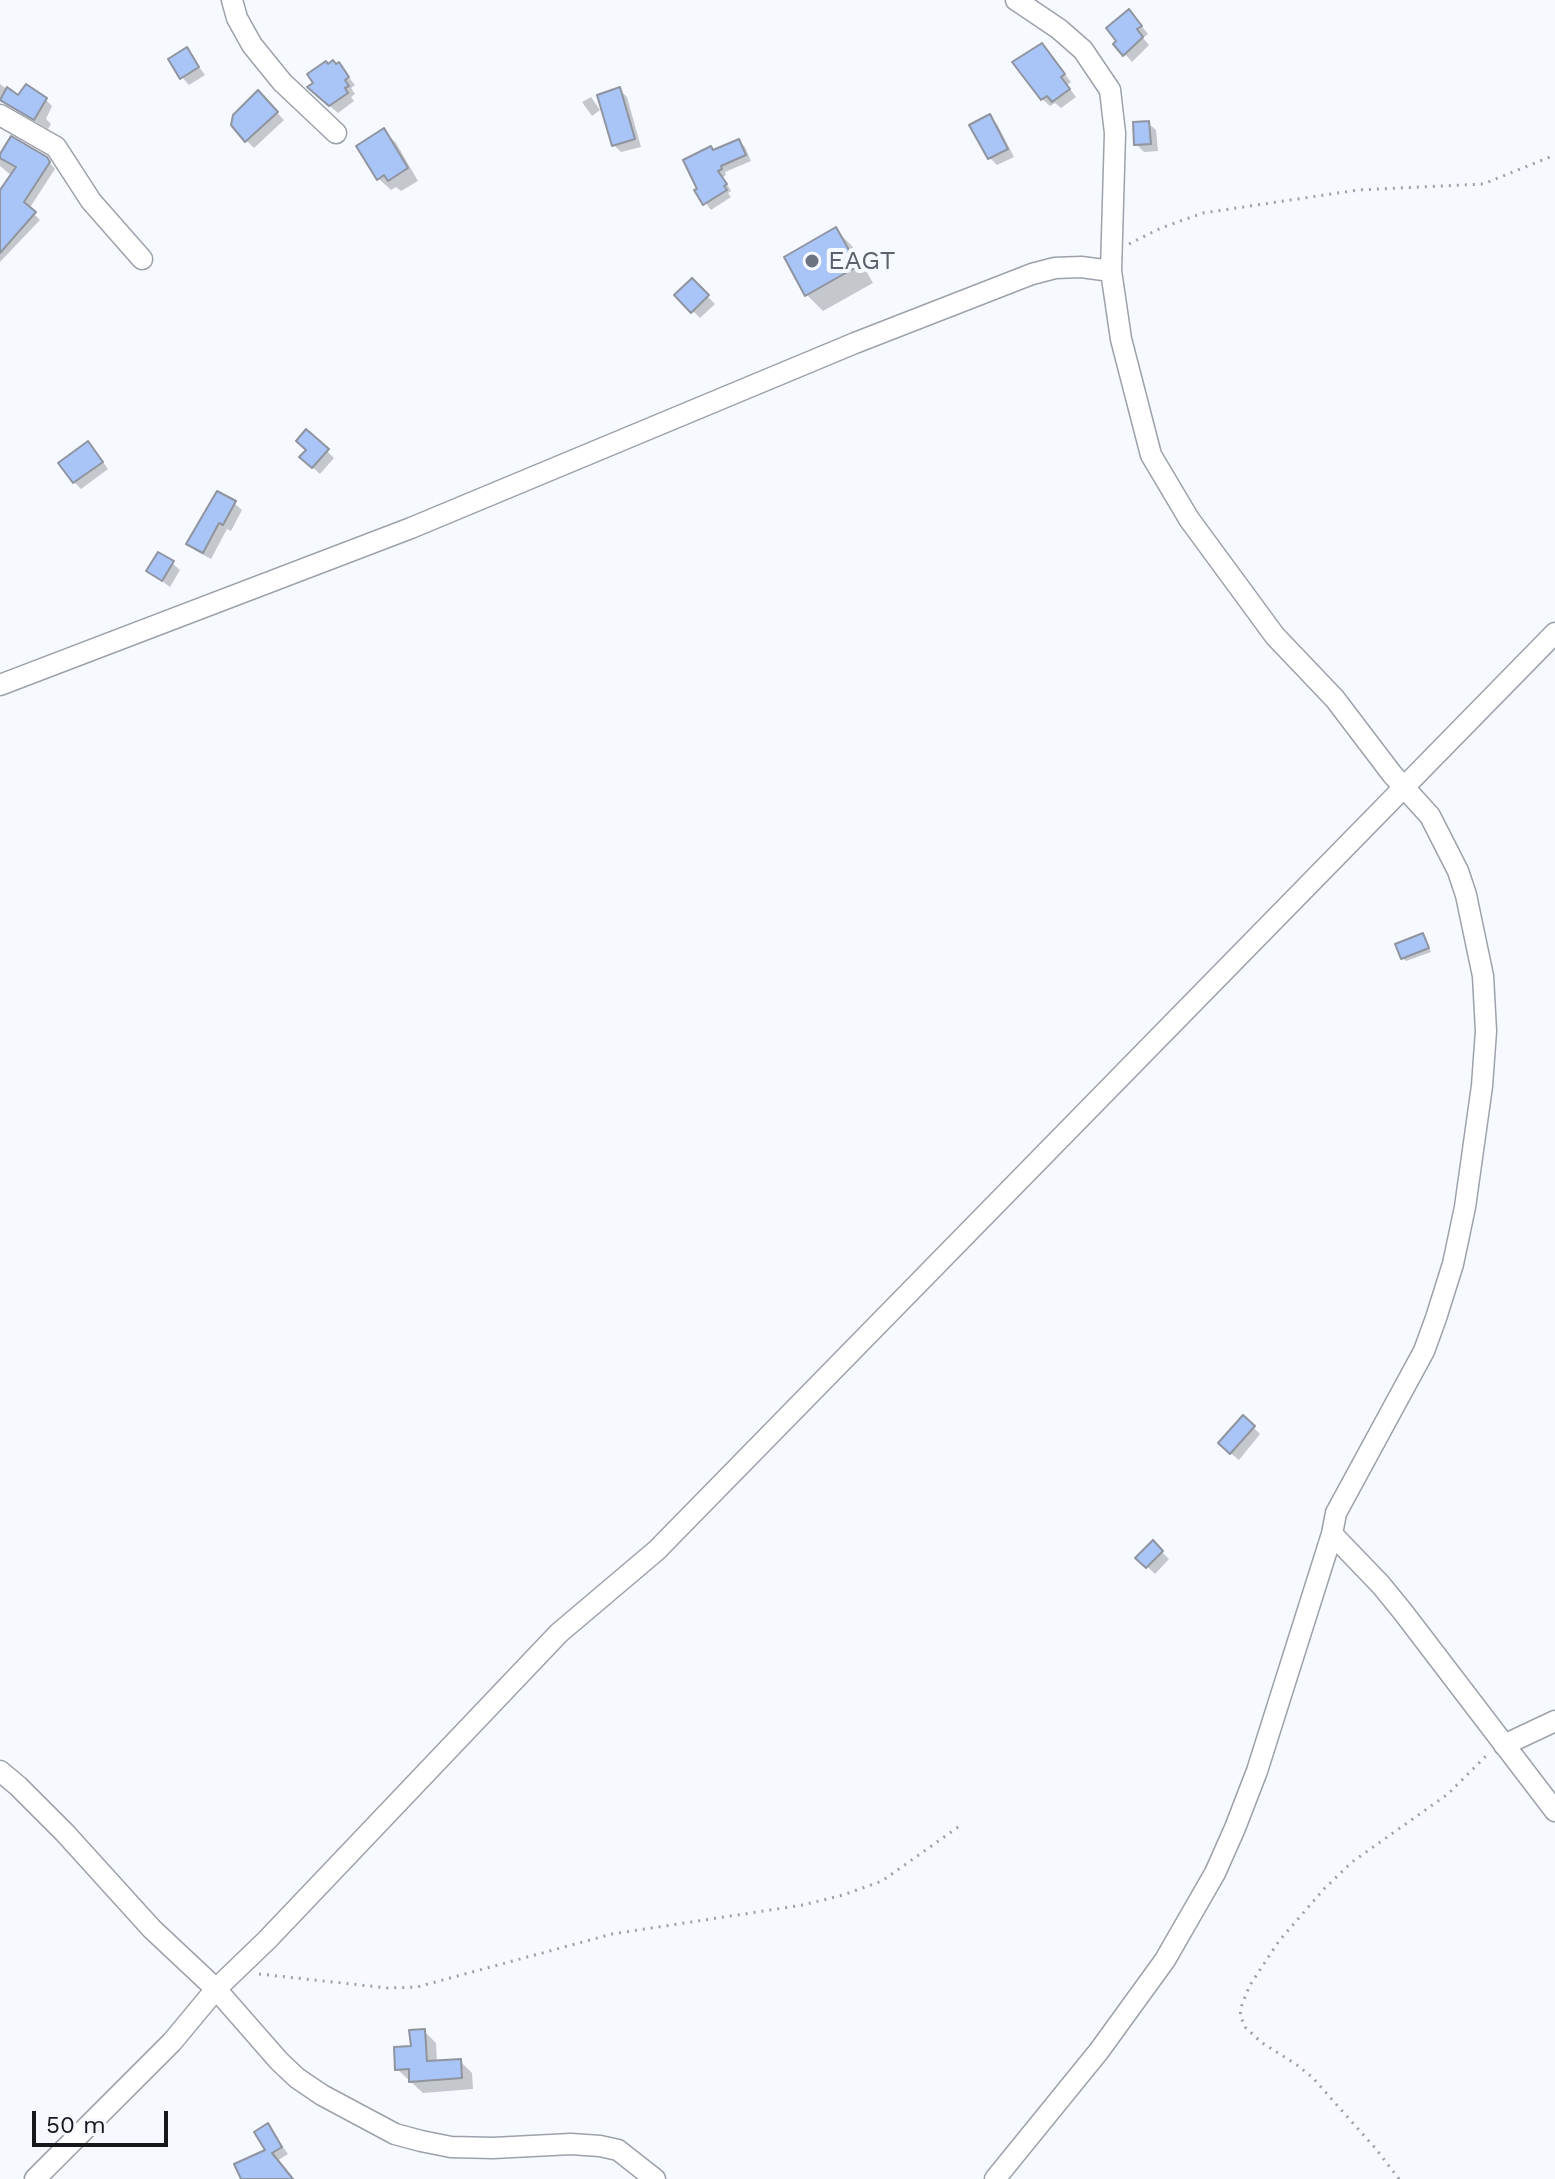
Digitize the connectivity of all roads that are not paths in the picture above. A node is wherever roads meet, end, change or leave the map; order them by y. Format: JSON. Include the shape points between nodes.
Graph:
{"nodes":[{"id":1,"x":232,"y":0,"type":"edge"},
{"id":2,"x":1016,"y":0,"type":"edge"},
{"id":3,"x":0,"y":115,"type":"edge"},
{"id":4,"x":336,"y":133,"type":"dead end"},
{"id":5,"x":142,"y":259,"type":"dead end"},
{"id":6,"x":1111,"y":262,"type":"junction"},
{"id":7,"x":1555,"y":633,"type":"edge"},
{"id":8,"x":0,"y":685,"type":"edge"},
{"id":9,"x":1403,"y":787,"type":"junction"},
{"id":10,"x":1332,"y":1534,"type":"junction"},
{"id":11,"x":1555,"y":1721,"type":"edge"},
{"id":12,"x":1504,"y":1745,"type":"junction"},
{"id":13,"x":0,"y":1771,"type":"edge"},
{"id":14,"x":1555,"y":1811,"type":"edge"},
{"id":15,"x":216,"y":1989,"type":"junction"},
{"id":16,"x":35,"y":2179,"type":"edge"},
{"id":17,"x":655,"y":2179,"type":"edge"},
{"id":18,"x":995,"y":2179,"type":"edge"}],
"edges":[{"from":1,"to":4,"type":"street","via":[[252,45]]},
{"from":2,"to":6,"type":"street","via":[[1083,50],[1110,90],[1115,133]]},
{"from":3,"to":5,"type":"street","via":[[56,147],[91,201]]},
{"from":6,"to":8,"type":"street","via":[[1032,274],[369,545]]},
{"from":6,"to":9,"type":"street","via":[[1139,418],[1161,476],[1275,636],[1335,699]]},
{"from":7,"to":9,"type":"street"},
{"from":9,"to":10,"type":"street","via":[[1430,816],[1466,895],[1485,998],[1482,1086],[1460,1230],[1436,1318],[1424,1351],[1344,1496]]},
{"from":9,"to":15,"type":"street","via":[[657,1550],[559,1633]]},
{"from":10,"to":12,"type":"street","via":[[1396,1603]]},
{"from":10,"to":18,"type":"street","via":[[1257,1771],[1215,1873],[1131,2009]]},
{"from":11,"to":12,"type":"street"},
{"from":12,"to":14,"type":"street"},
{"from":13,"to":15,"type":"street"},
{"from":15,"to":16,"type":"street","via":[[172,2042]]},
{"from":15,"to":17,"type":"street","via":[[297,2078],[395,2134],[451,2147],[600,2146],[618,2150]]}]}
